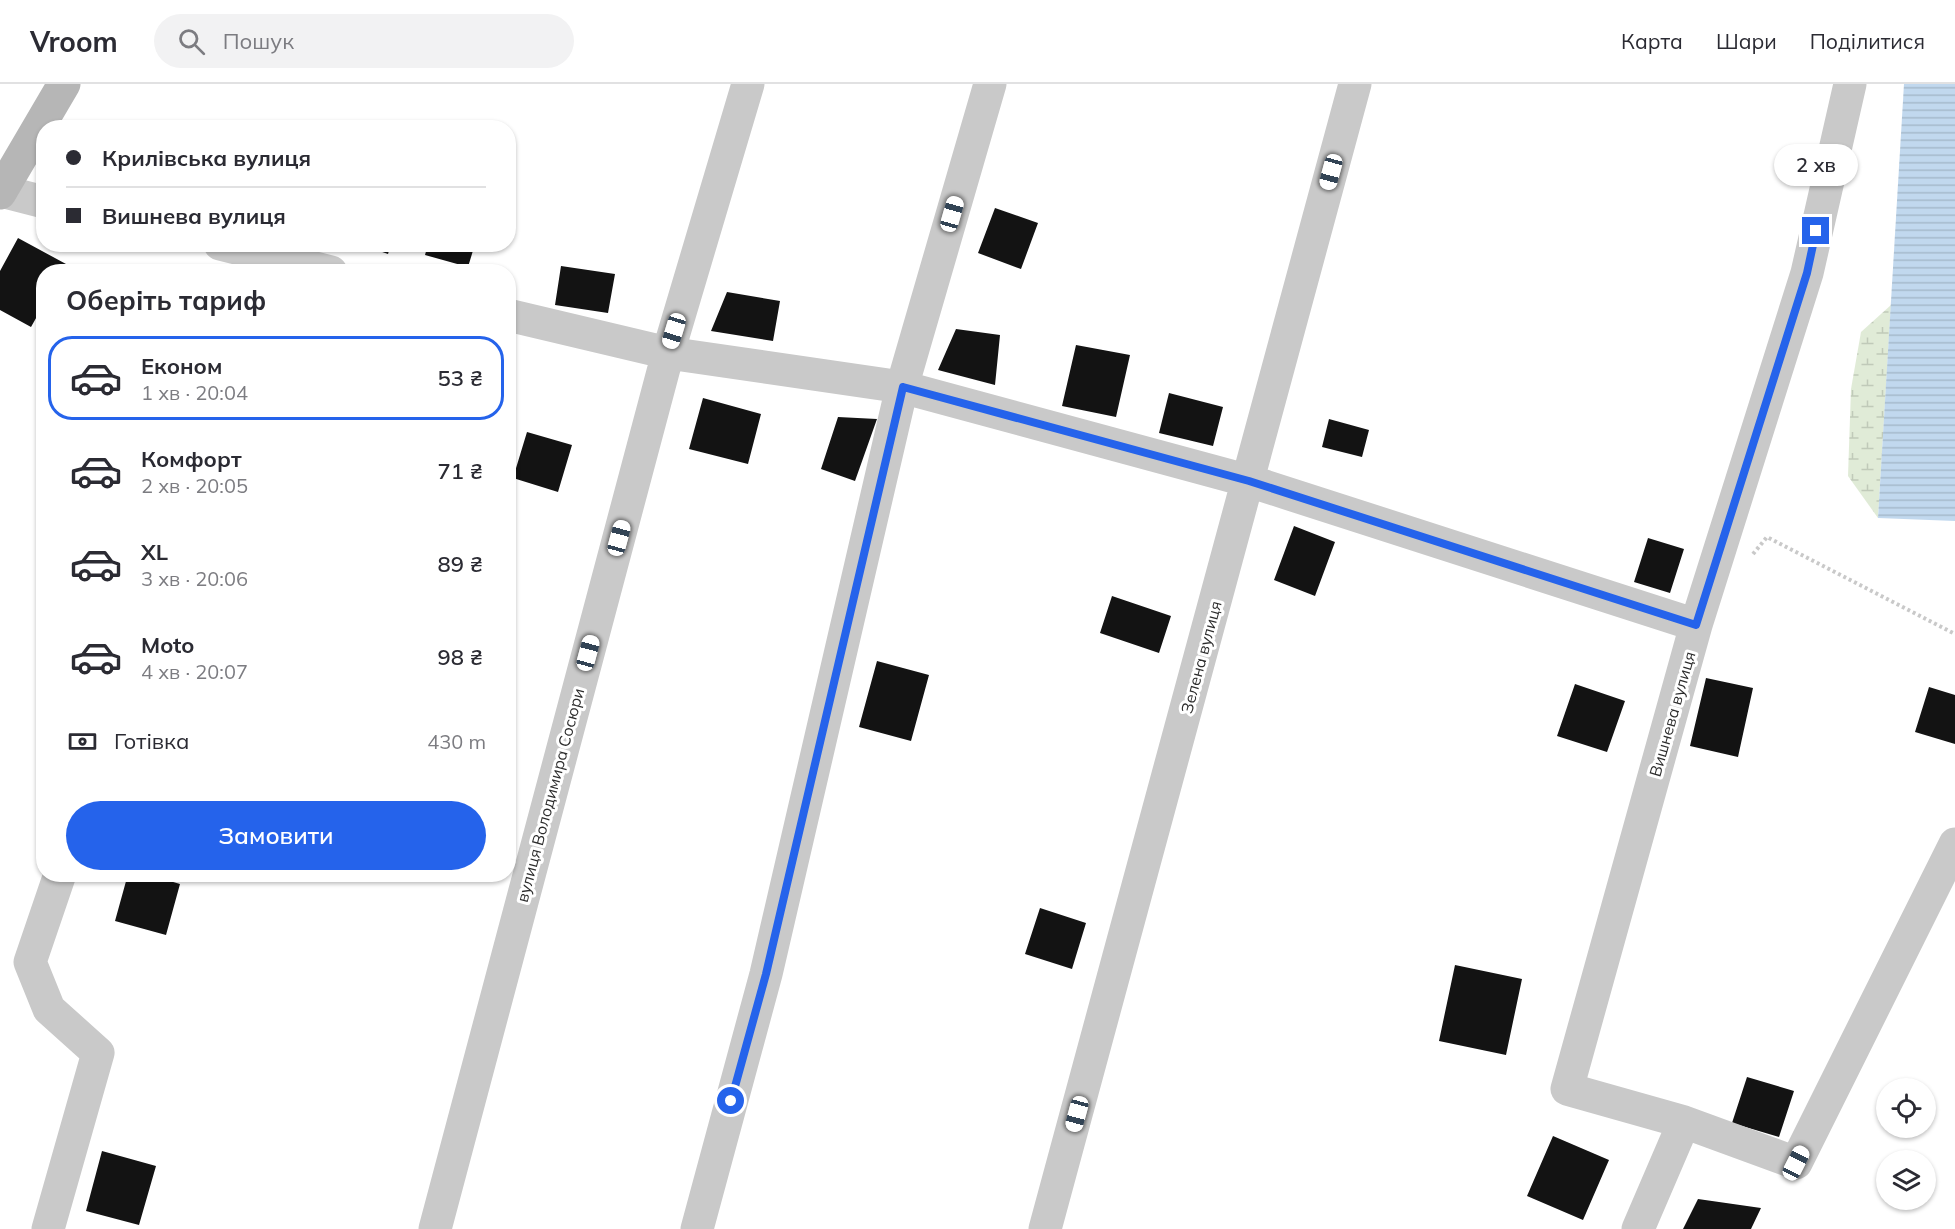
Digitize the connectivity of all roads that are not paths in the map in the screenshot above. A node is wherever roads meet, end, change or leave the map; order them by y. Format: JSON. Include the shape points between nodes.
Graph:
{"nodes":[{"id":1,"x":64,"y":84,"type":"edge"},
{"id":2,"x":748,"y":84,"type":"edge"},
{"id":3,"x":990,"y":84,"type":"edge"},
{"id":4,"x":1355,"y":84,"type":"edge"},
{"id":5,"x":1850,"y":84,"type":"edge"},
{"id":6,"x":43,"y":120,"type":"edge"},
{"id":7,"x":36,"y":131,"type":"edge"},
{"id":8,"x":0,"y":192,"type":"edge"},
{"id":9,"x":36,"y":200,"type":"edge"},
{"id":10,"x":252,"y":252,"type":"edge"},
{"id":11,"x":299,"y":264,"type":"edge"},
{"id":12,"x":516,"y":317,"type":"edge"},
{"id":13,"x":668,"y":353,"type":"junction"},
{"id":14,"x":903,"y":387,"type":"junction"},
{"id":15,"x":1249,"y":481,"type":"junction"},
{"id":16,"x":1696,"y":625,"type":"junction"},
{"id":17,"x":1955,"y":844,"type":"edge"},
{"id":18,"x":57,"y":882,"type":"edge"},
{"id":19,"x":1684,"y":1122,"type":"junction"},
{"id":20,"x":48,"y":1229,"type":"edge"},
{"id":21,"x":435,"y":1229,"type":"edge"},
{"id":22,"x":697,"y":1229,"type":"edge"},
{"id":23,"x":1046,"y":1229,"type":"edge"},
{"id":24,"x":1638,"y":1229,"type":"edge"}],
"edges":[{"from":1,"to":6,"type":"street"},
{"from":2,"to":13,"type":"street","name":"вулиця Володимира Сосюри"},
{"from":3,"to":14,"type":"street"},
{"from":4,"to":15,"type":"street","name":"Зелена вулиця"},
{"from":5,"to":16,"type":"street","name":"Вишнева вулиця","via":[[1807,273]]},
{"from":7,"to":8,"type":"street"},
{"from":8,"to":9,"type":"street"},
{"from":10,"to":11,"type":"street"},
{"from":12,"to":13,"type":"street"},
{"from":13,"to":14,"type":"street"},
{"from":13,"to":21,"type":"street","name":"вулиця Володимира Сосюри"},
{"from":14,"to":15,"type":"street"},
{"from":14,"to":22,"type":"street","via":[[766,974]]},
{"from":15,"to":16,"type":"street"},
{"from":15,"to":23,"type":"street","name":"Зелена вулиця"},
{"from":16,"to":19,"type":"street","name":"Вишнева вулиця","via":[[1567,1089]]},
{"from":17,"to":19,"type":"street","name":"Вишнева вулиця","via":[[1796,1163]]},
{"from":18,"to":20,"type":"street","via":[[30,962],[49,1009],[98,1053]]},
{"from":19,"to":24,"type":"street"}]}
